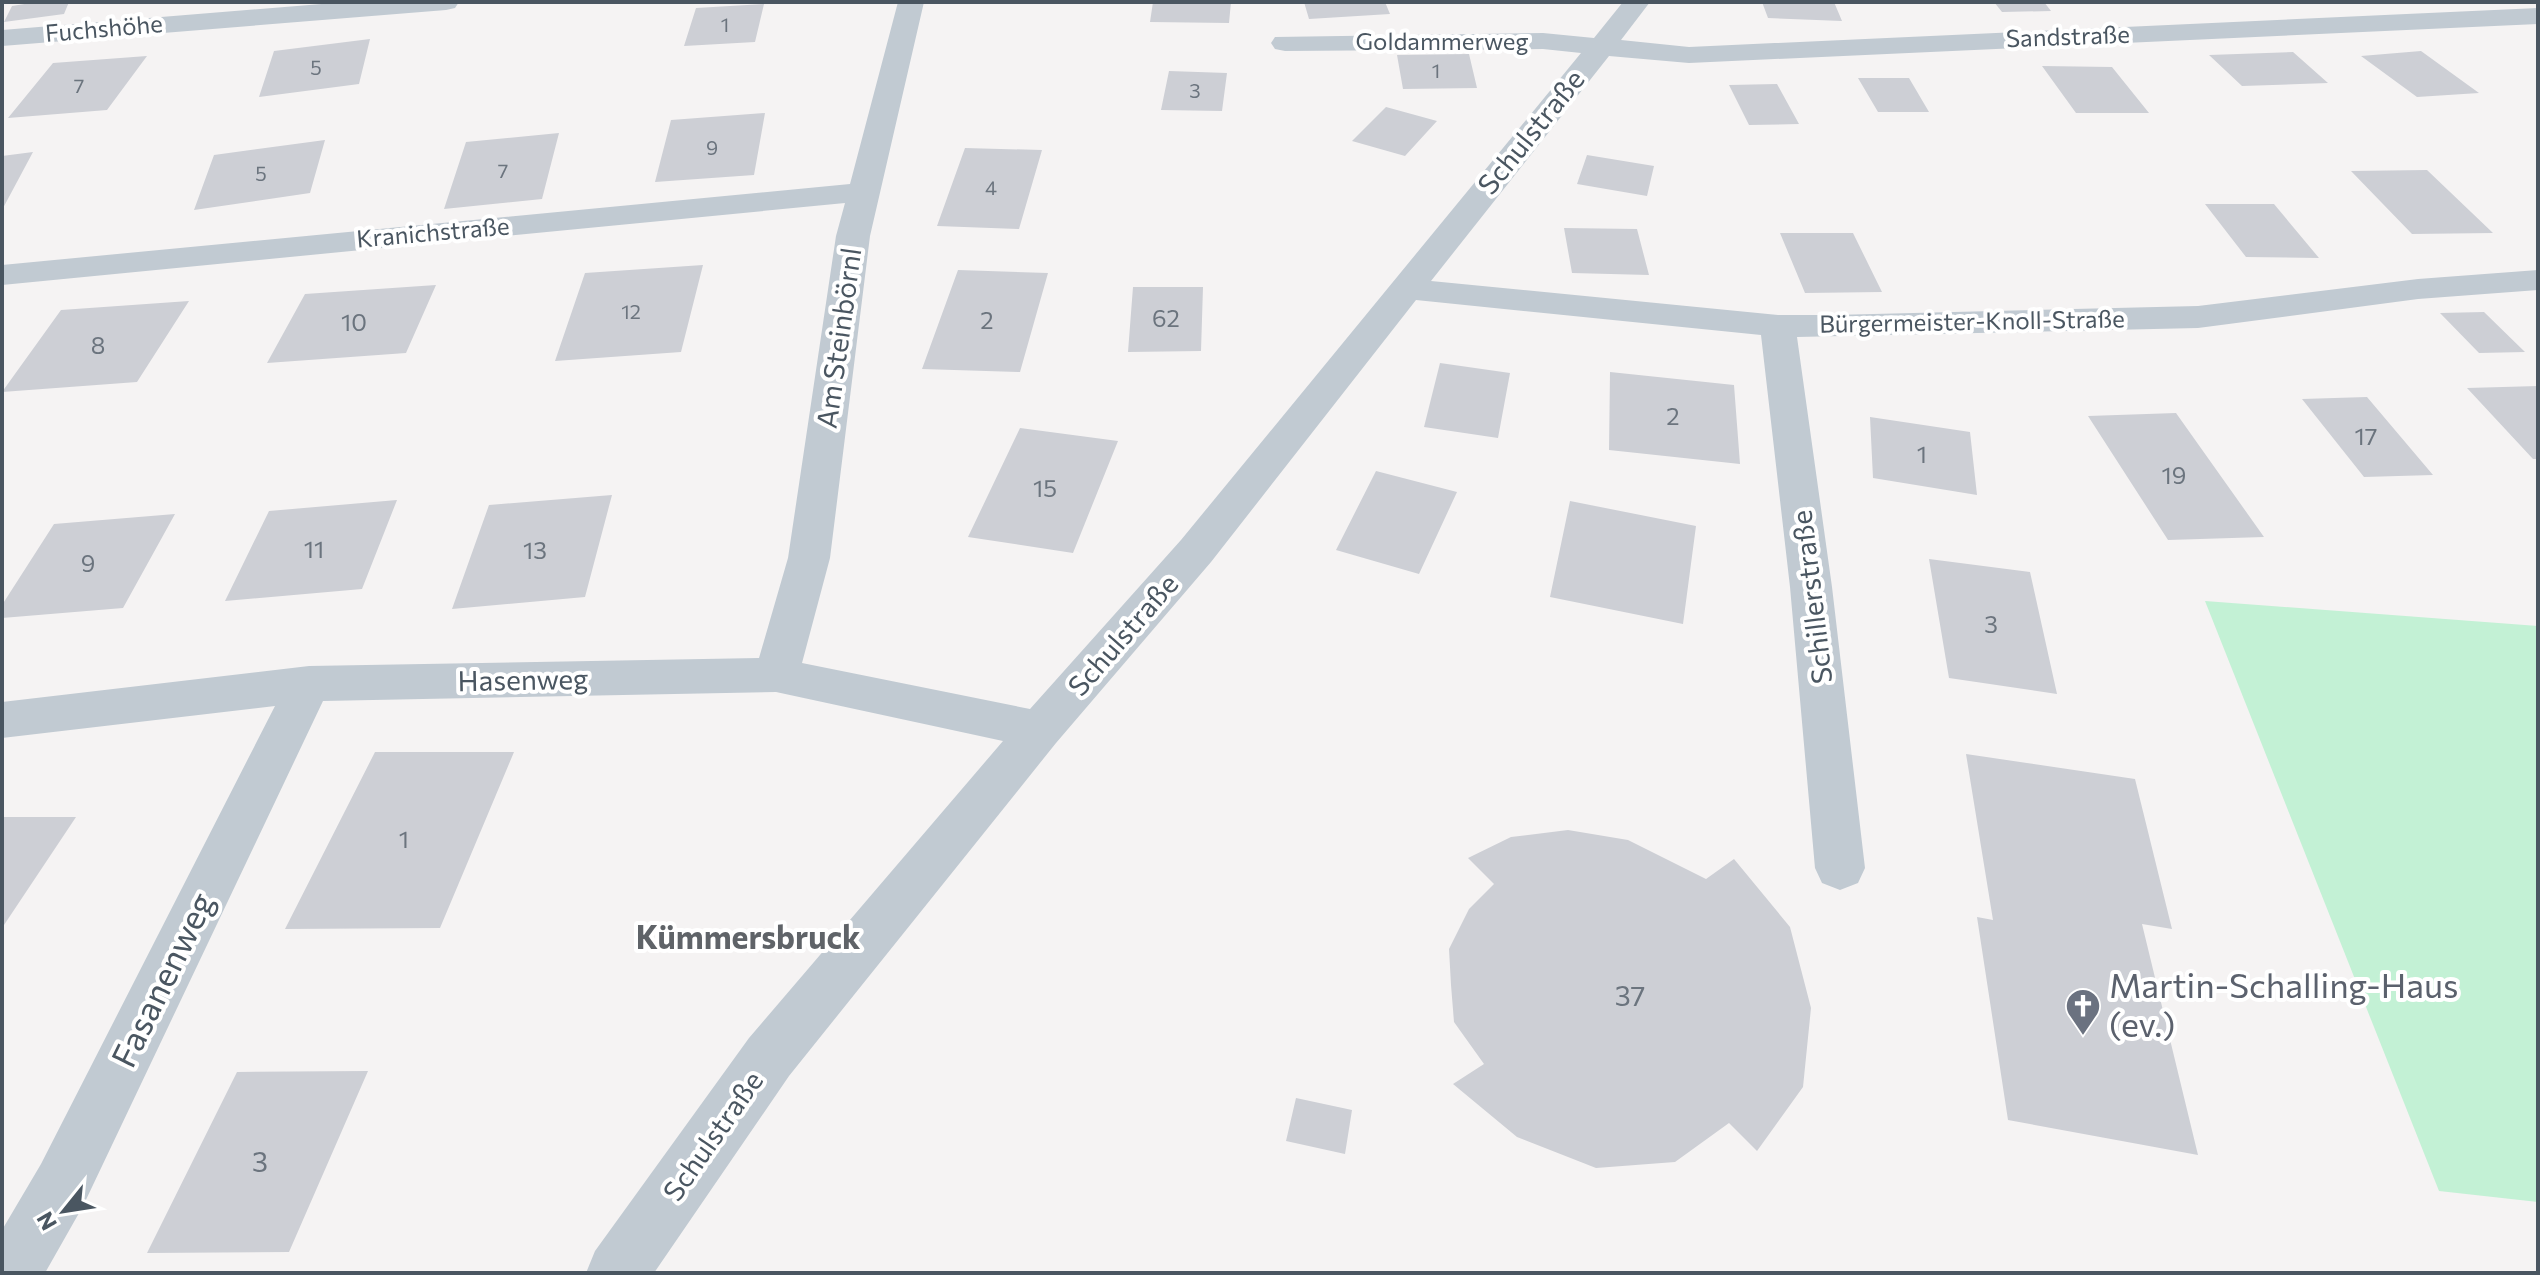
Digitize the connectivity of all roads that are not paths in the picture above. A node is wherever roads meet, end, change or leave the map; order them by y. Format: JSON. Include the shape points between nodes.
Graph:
{"nodes":[{"id":1,"x":446,"y":2,"type":"edge"},
{"id":2,"x":911,"y":2,"type":"edge"},
{"id":3,"x":1637,"y":2,"type":"edge"},
{"id":4,"x":2262,"y":2,"type":"edge"},
{"id":5,"x":2538,"y":16,"type":"edge"},
{"id":6,"x":2288,"y":27,"type":"junction"},
{"id":7,"x":2,"y":38,"type":"edge"},
{"id":8,"x":1285,"y":43,"type":"dead end"},
{"id":9,"x":1598,"y":48,"type":"junction"},
{"id":10,"x":865,"y":192,"type":"junction"},
{"id":11,"x":2,"y":275,"type":"edge"},
{"id":12,"x":2538,"y":280,"type":"edge"},
{"id":13,"x":1405,"y":289,"type":"junction"},
{"id":14,"x":1778,"y":326,"type":"junction"},
{"id":15,"x":776,"y":675,"type":"junction"},
{"id":16,"x":309,"y":684,"type":"junction"},
{"id":17,"x":2,"y":720,"type":"edge"},
{"id":18,"x":1040,"y":730,"type":"junction"},
{"id":19,"x":1840,"y":868,"type":"dead end"},
{"id":20,"x":11,"y":1273,"type":"edge"},
{"id":21,"x":617,"y":1273,"type":"edge"}],
"edges":[{"from":1,"to":7,"type":"street","name":"Fuchshöhe"},
{"from":2,"to":10,"type":"street","name":"Am Steinbörnl"},
{"from":3,"to":9,"type":"street","name":"Schulstraße"},
{"from":4,"to":6,"type":"street"},
{"from":5,"to":6,"type":"street","name":"Sandstraße"},
{"from":6,"to":9,"type":"street","name":"Sandstraße","via":[[1689,55]]},
{"from":8,"to":9,"type":"street","name":"Goldammerweg","via":[[1543,41]]},
{"from":9,"to":13,"type":"street","name":"Schulstraße"},
{"from":10,"to":11,"type":"street","name":"Kranichstraße"},
{"from":10,"to":15,"type":"street","name":"Am Steinbörnl","via":[[853,236],[809,558]]},
{"from":12,"to":14,"type":"street","name":"Bürgermeister-Knoll-Straße","via":[[2418,289],[2198,317]]},
{"from":13,"to":14,"type":"street","name":"Bürgermeister-Knoll-Straße"},
{"from":13,"to":18,"type":"street","name":"Schulstraße","via":[[1196,551]]},
{"from":14,"to":19,"type":"street","name":"Schillerstraße"},
{"from":15,"to":16,"type":"street","name":"Hasenweg"},
{"from":15,"to":18,"type":"street","name":"Hasenweg"},
{"from":16,"to":17,"type":"street","name":"Hasenweg"},
{"from":16,"to":20,"type":"street","name":"Fasanenweg","via":[[62,1185]]},
{"from":18,"to":21,"type":"street","name":"Schulstraße","via":[[769,1057]]}]}
